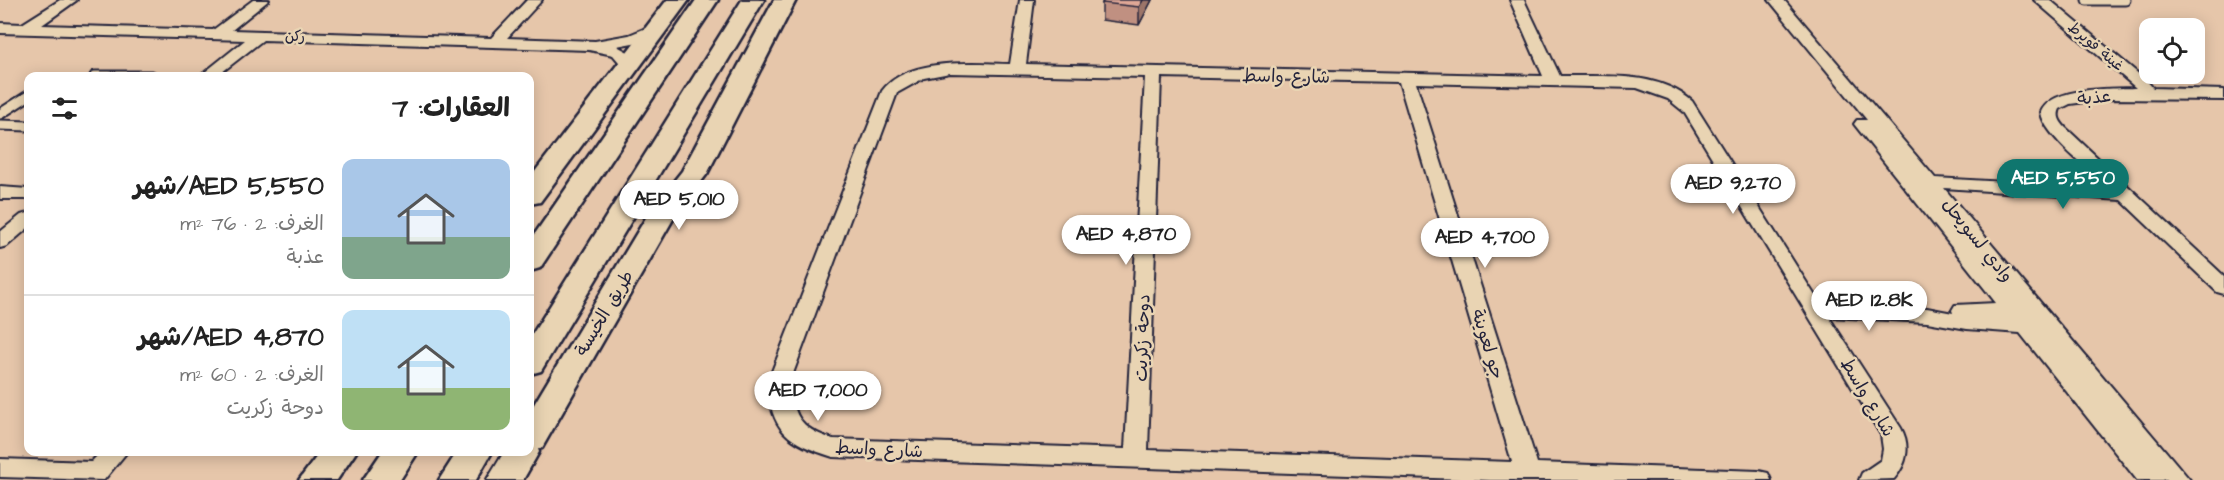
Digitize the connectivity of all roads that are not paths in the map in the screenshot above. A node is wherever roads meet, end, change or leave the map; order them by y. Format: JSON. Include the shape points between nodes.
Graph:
{"nodes":[{"id":1,"x":70,"y":0,"type":"edge"},
{"id":2,"x":262,"y":0,"type":"edge"},
{"id":3,"x":535,"y":0,"type":"edge"},
{"id":4,"x":678,"y":0,"type":"edge"},
{"id":5,"x":707,"y":0,"type":"edge"},
{"id":6,"x":753,"y":0,"type":"edge"},
{"id":7,"x":785,"y":0,"type":"edge"},
{"id":8,"x":1027,"y":0,"type":"edge"},
{"id":9,"x":1517,"y":0,"type":"edge"},
{"id":10,"x":1764,"y":0,"type":"edge"},
{"id":11,"x":1776,"y":0,"type":"edge"},
{"id":12,"x":2041,"y":0,"type":"edge"},
{"id":13,"x":2087,"y":0,"type":"edge"},
{"id":14,"x":2125,"y":0,"type":"edge"},
{"id":15,"x":0,"y":28,"type":"edge"},
{"id":16,"x":658,"y":28,"type":"junction"},
{"id":17,"x":25,"y":29,"type":"junction"},
{"id":18,"x":217,"y":34,"type":"junction"},
{"id":19,"x":260,"y":35,"type":"junction"},
{"id":20,"x":496,"y":41,"type":"junction"},
{"id":21,"x":589,"y":45,"type":"junction"},
{"id":22,"x":630,"y":65,"type":"junction"},
{"id":23,"x":1017,"y":69,"type":"junction"},
{"id":24,"x":212,"y":72,"type":"edge"},
{"id":25,"x":1153,"y":73,"type":"junction"},
{"id":26,"x":1406,"y":78,"type":"junction"},
{"id":27,"x":1554,"y":82,"type":"junction"},
{"id":28,"x":2150,"y":95,"type":"junction"},
{"id":29,"x":2224,"y":95,"type":"edge"},
{"id":30,"x":24,"y":99,"type":"edge"},
{"id":31,"x":0,"y":114,"type":"edge"},
{"id":32,"x":591,"y":115,"type":"junction"},
{"id":33,"x":678,"y":122,"type":"junction"},
{"id":34,"x":0,"y":125,"type":"edge"},
{"id":35,"x":24,"y":126,"type":"edge"},
{"id":36,"x":602,"y":155,"type":"junction"},
{"id":37,"x":1927,"y":190,"type":"junction"},
{"id":38,"x":534,"y":191,"type":"edge"},
{"id":39,"x":0,"y":193,"type":"edge"},
{"id":40,"x":24,"y":194,"type":"edge"},
{"id":41,"x":2128,"y":195,"type":"junction"},
{"id":42,"x":664,"y":211,"type":"junction"},
{"id":43,"x":24,"y":222,"type":"edge"},
{"id":44,"x":0,"y":242,"type":"edge"},
{"id":45,"x":534,"y":256,"type":"edge"},
{"id":46,"x":2224,"y":287,"type":"edge"},
{"id":47,"x":1813,"y":309,"type":"junction"},
{"id":48,"x":2027,"y":316,"type":"junction"},
{"id":49,"x":534,"y":356,"type":"edge"},
{"id":50,"x":534,"y":432,"type":"edge"},
{"id":51,"x":112,"y":456,"type":"edge"},
{"id":52,"x":336,"y":456,"type":"edge"},
{"id":53,"x":397,"y":456,"type":"edge"},
{"id":54,"x":472,"y":456,"type":"edge"},
{"id":55,"x":520,"y":456,"type":"edge"},
{"id":56,"x":1137,"y":460,"type":"junction"},
{"id":57,"x":0,"y":468,"type":"edge"},
{"id":58,"x":1527,"y":471,"type":"junction"},
{"id":59,"x":1321,"y":473,"type":"edge"},
{"id":60,"x":92,"y":476,"type":"edge"},
{"id":61,"x":317,"y":480,"type":"edge"},
{"id":62,"x":381,"y":480,"type":"edge"},
{"id":63,"x":457,"y":480,"type":"edge"},
{"id":64,"x":506,"y":480,"type":"edge"},
{"id":65,"x":1759,"y":480,"type":"edge"},
{"id":66,"x":1871,"y":480,"type":"edge"},
{"id":67,"x":2151,"y":480,"type":"edge"},
{"id":68,"x":2178,"y":480,"type":"edge"}],
"edges":[{"from":1,"to":17,"type":"street"},
{"from":2,"to":18,"type":"street"},
{"from":3,"to":20,"type":"street"},
{"from":4,"to":16,"type":"main road"},
{"from":5,"to":36,"type":"main road"},
{"from":6,"to":33,"type":"main road","name":"طريق الخيسة"},
{"from":7,"to":42,"type":"main road","name":"طريق الخيسة","via":[[694,174]]},
{"from":8,"to":23,"type":"street"},
{"from":9,"to":27,"type":"street"},
{"from":10,"to":37,"type":"street","name":"وادي لسويحل"},
{"from":11,"to":37,"type":"street","name":"وادي لسويحل"},
{"from":12,"to":28,"type":"street","name":"غينة فويرط"},
{"from":13,"to":14,"type":"lane"},
{"from":15,"to":17,"type":"street","name":"ركن"},
{"from":16,"to":21,"type":"street","name":"ركن","via":[[626,40]]},
{"from":16,"to":22,"type":"main road"},
{"from":17,"to":18,"type":"street","name":"ركن"},
{"from":18,"to":19,"type":"street","name":"ركن"},
{"from":19,"to":20,"type":"street","name":"ركن"},
{"from":19,"to":24,"type":"street"},
{"from":20,"to":21,"type":"street","name":"ركن"},
{"from":21,"to":22,"type":"street","name":"ركن","via":[[613,49],[627,58]]},
{"from":22,"to":32,"type":"main road"},
{"from":23,"to":25,"type":"street","name":"شارع واسط"},
{"from":23,"to":56,"type":"street","name":"شارع واسط","via":[[926,71],[910,76],[890,91],[780,379],[779,402],[783,415],[798,432],[833,448]]},
{"from":25,"to":26,"type":"street","name":"شارع واسط"},
{"from":25,"to":56,"type":"street","name":"دوحة زكريت"},
{"from":26,"to":27,"type":"street","name":"شارع واسط"},
{"from":26,"to":58,"type":"street","name":"جو لعوينة"},
{"from":27,"to":47,"type":"street","name":"شارع واسط","via":[[1638,83],[1665,90],[1686,103]]},
{"from":28,"to":29,"type":"street","name":"عذبة"},
{"from":28,"to":41,"type":"street","name":"عذبة","via":[[2067,99],[2055,105],[2050,115],[2061,133]]},
{"from":30,"to":31,"type":"lane"},
{"from":32,"to":36,"type":"main road"},
{"from":32,"to":38,"type":"main road"},
{"from":33,"to":42,"type":"main road","via":[[680,133]]},
{"from":33,"to":49,"type":"main road","name":"طريق الخيسة"},
{"from":34,"to":35,"type":"lane"},
{"from":36,"to":45,"type":"main road"},
{"from":37,"to":41,"type":"street","via":[[1979,194],[2000,188]]},
{"from":37,"to":48,"type":"street","name":"وادي لسويحل"},
{"from":39,"to":40,"type":"street"},
{"from":41,"to":46,"type":"street","name":"عذبة"},
{"from":42,"to":50,"type":"main road","name":"طريق الخيسة"},
{"from":43,"to":44,"type":"street"},
{"from":47,"to":48,"type":"street","via":[[1927,315],[1967,322]]},
{"from":47,"to":66,"type":"street","name":"شارع واسط","via":[[1893,434],[1897,449],[1893,463],[1886,473]]},
{"from":48,"to":67,"type":"street","name":"وادي لسويحل"},
{"from":48,"to":68,"type":"street","via":[[2050,328]]},
{"from":51,"to":60,"type":"street"},
{"from":52,"to":61,"type":"main road"},
{"from":53,"to":62,"type":"main road"},
{"from":54,"to":63,"type":"main road"},
{"from":55,"to":64,"type":"main road"},
{"from":56,"to":59,"type":"street","name":"شارع واسط"},
{"from":57,"to":60,"type":"street"},
{"from":58,"to":59,"type":"street","name":"شارع واسط"},
{"from":58,"to":65,"type":"street","name":"شارع واسط"}]}
